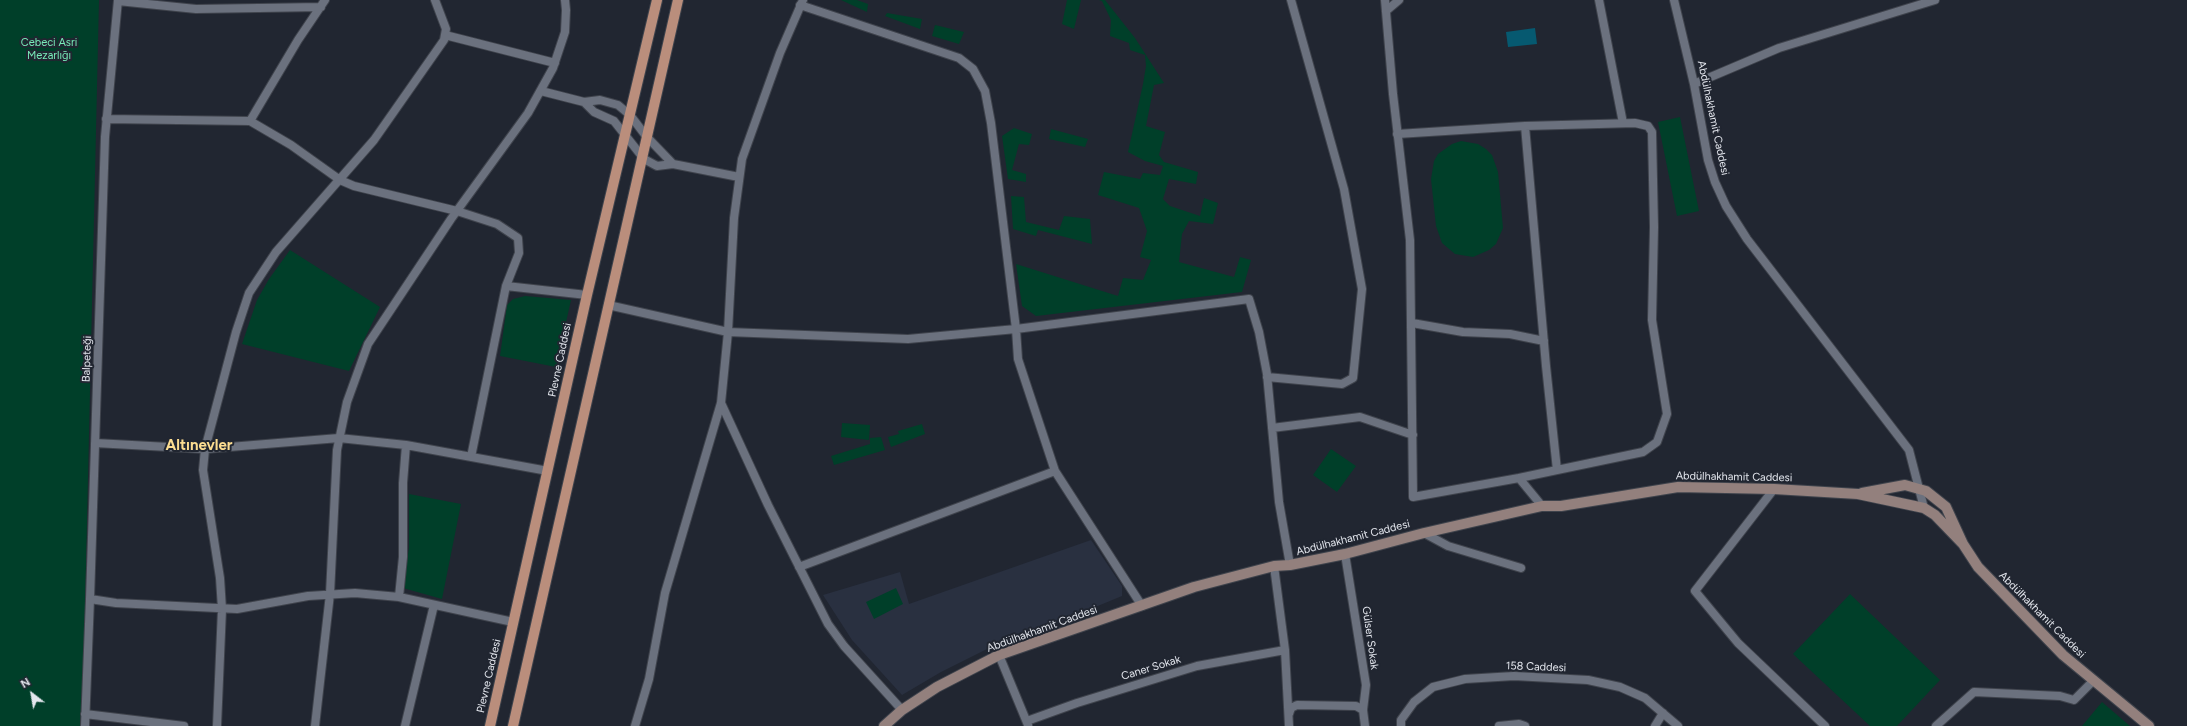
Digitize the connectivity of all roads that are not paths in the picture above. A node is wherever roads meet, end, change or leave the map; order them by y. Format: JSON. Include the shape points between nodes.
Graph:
{"nodes":[{"id":1,"x":118,"y":0,"type":"edge"},
{"id":2,"x":326,"y":0,"type":"edge"},
{"id":3,"x":435,"y":0,"type":"edge"},
{"id":4,"x":565,"y":0,"type":"edge"},
{"id":5,"x":657,"y":0,"type":"edge"},
{"id":6,"x":678,"y":0,"type":"edge"},
{"id":7,"x":1291,"y":0,"type":"edge"},
{"id":8,"x":1385,"y":0,"type":"edge"},
{"id":9,"x":1399,"y":0,"type":"edge"},
{"id":10,"x":1599,"y":0,"type":"edge"},
{"id":11,"x":1674,"y":0,"type":"edge"},
{"id":12,"x":1935,"y":0,"type":"edge"},
{"id":13,"x":256,"y":3,"type":"edge"},
{"id":14,"x":802,"y":3,"type":"edge"},
{"id":15,"x":321,"y":8,"type":"junction"},
{"id":16,"x":1386,"y":10,"type":"junction"},
{"id":17,"x":445,"y":34,"type":"junction"},
{"id":18,"x":555,"y":63,"type":"junction"},
{"id":19,"x":1694,"y":84,"type":"junction"},
{"id":20,"x":540,"y":91,"type":"junction"},
{"id":21,"x":584,"y":102,"type":"junction"},
{"id":22,"x":630,"y":115,"type":"junction"},
{"id":23,"x":106,"y":120,"type":"junction"},
{"id":24,"x":250,"y":121,"type":"junction"},
{"id":25,"x":1623,"y":123,"type":"junction"},
{"id":26,"x":1525,"y":126,"type":"junction"},
{"id":27,"x":625,"y":133,"type":"junction"},
{"id":28,"x":1397,"y":134,"type":"junction"},
{"id":29,"x":646,"y":136,"type":"junction"},
{"id":30,"x":642,"y":156,"type":"junction"},
{"id":31,"x":672,"y":164,"type":"junction"},
{"id":32,"x":739,"y":177,"type":"junction"},
{"id":33,"x":340,"y":180,"type":"junction"},
{"id":34,"x":457,"y":211,"type":"junction"},
{"id":35,"x":506,"y":286,"type":"junction"},
{"id":36,"x":587,"y":295,"type":"junction"},
{"id":37,"x":608,"y":305,"type":"junction"},
{"id":38,"x":1412,"y":323,"type":"junction"},
{"id":39,"x":1016,"y":330,"type":"junction"},
{"id":40,"x":728,"y":332,"type":"junction"},
{"id":41,"x":1544,"y":341,"type":"junction"},
{"id":42,"x":1267,"y":377,"type":"junction"},
{"id":43,"x":721,"y":403,"type":"junction"},
{"id":44,"x":1272,"y":428,"type":"junction"},
{"id":45,"x":1412,"y":435,"type":"junction"},
{"id":46,"x":339,"y":438,"type":"junction"},
{"id":47,"x":95,"y":443,"type":"junction"},
{"id":48,"x":406,"y":445,"type":"junction"},
{"id":49,"x":205,"y":448,"type":"junction"},
{"id":50,"x":471,"y":457,"type":"junction"},
{"id":51,"x":1557,"y":470,"type":"junction"},
{"id":52,"x":548,"y":471,"type":"junction"},
{"id":53,"x":1055,"y":471,"type":"junction"},
{"id":54,"x":1519,"y":478,"type":"junction"},
{"id":55,"x":1774,"y":489,"type":"junction"},
{"id":56,"x":1920,"y":489,"type":"junction"},
{"id":57,"x":1858,"y":494,"type":"junction"},
{"id":58,"x":1542,"y":506,"type":"junction"},
{"id":59,"x":1946,"y":507,"type":"junction"},
{"id":60,"x":1924,"y":508,"type":"junction"},
{"id":61,"x":1935,"y":515,"type":"junction"},
{"id":62,"x":1424,"y":533,"type":"junction"},
{"id":63,"x":1963,"y":544,"type":"junction"},
{"id":64,"x":1345,"y":554,"type":"junction"},
{"id":65,"x":1290,"y":565,"type":"junction"},
{"id":66,"x":1274,"y":566,"type":"junction"},
{"id":67,"x":799,"y":567,"type":"junction"},
{"id":68,"x":1521,"y":568,"type":"dead end"},
{"id":69,"x":330,"y":594,"type":"junction"},
{"id":70,"x":399,"y":597,"type":"junction"},
{"id":71,"x":90,"y":598,"type":"junction"},
{"id":72,"x":434,"y":605,"type":"junction"},
{"id":73,"x":1142,"y":606,"type":"junction"},
{"id":74,"x":222,"y":609,"type":"junction"},
{"id":75,"x":513,"y":622,"type":"junction"},
{"id":76,"x":1285,"y":650,"type":"junction"},
{"id":77,"x":999,"y":655,"type":"junction"},
{"id":78,"x":2094,"y":680,"type":"junction"},
{"id":79,"x":902,"y":710,"type":"junction"},
{"id":80,"x":1362,"y":710,"type":"junction"},
{"id":81,"x":1663,"y":713,"type":"junction"},
{"id":82,"x":85,"y":714,"type":"junction"},
{"id":83,"x":1289,"y":715,"type":"junction"},
{"id":84,"x":1028,"y":723,"type":"edge"},
{"id":85,"x":85,"y":726,"type":"edge"},
{"id":86,"x":184,"y":726,"type":"edge"},
{"id":87,"x":218,"y":726,"type":"edge"},
{"id":88,"x":315,"y":726,"type":"edge"},
{"id":89,"x":405,"y":726,"type":"edge"},
{"id":90,"x":490,"y":726,"type":"edge"},
{"id":91,"x":513,"y":726,"type":"edge"},
{"id":92,"x":634,"y":726,"type":"edge"},
{"id":93,"x":884,"y":726,"type":"edge"},
{"id":94,"x":1289,"y":726,"type":"edge"},
{"id":95,"x":1365,"y":726,"type":"edge"},
{"id":96,"x":1401,"y":726,"type":"edge"},
{"id":97,"x":1500,"y":726,"type":"edge"},
{"id":98,"x":1525,"y":726,"type":"edge"},
{"id":99,"x":1655,"y":726,"type":"edge"},
{"id":100,"x":1678,"y":726,"type":"edge"},
{"id":101,"x":1825,"y":726,"type":"edge"},
{"id":102,"x":1936,"y":726,"type":"edge"},
{"id":103,"x":2149,"y":726,"type":"edge"}],
"edges":[{"from":1,"to":13,"type":"street","via":[[196,9]]},
{"from":1,"to":23,"type":"street","name":"Balpeteği"},
{"from":2,"to":15,"type":"street"},
{"from":3,"to":17,"type":"street","via":[[446,29]]},
{"from":4,"to":18,"type":"street","via":[[564,32]]},
{"from":5,"to":22,"type":"main road","name":"Plevne Caddesi"},
{"from":6,"to":29,"type":"main road"},
{"from":7,"to":42,"type":"street","via":[[1344,189],[1362,289],[1354,378],[1342,384]]},
{"from":8,"to":16,"type":"street"},
{"from":9,"to":16,"type":"street"},
{"from":10,"to":25,"type":"street"},
{"from":11,"to":19,"type":"street","name":"Abdülhakhamit Caddesi"},
{"from":12,"to":19,"type":"street","via":[[1779,48]]},
{"from":13,"to":15,"type":"street"},
{"from":14,"to":32,"type":"street","via":[[780,53],[742,159]]},
{"from":14,"to":39,"type":"street","via":[[959,58],[973,69],[985,91],[991,124]]},
{"from":15,"to":24,"type":"street","via":[[294,47]]},
{"from":16,"to":28,"type":"street"},
{"from":17,"to":18,"type":"street"},
{"from":17,"to":33,"type":"street","via":[[444,40],[393,114]]},
{"from":18,"to":20,"type":"street"},
{"from":19,"to":56,"type":"street","name":"Abdülhakhamit Caddesi","via":[[1708,160],[1726,206],[1747,239],[1909,450]]},
{"from":20,"to":21,"type":"street"},
{"from":20,"to":34,"type":"street","via":[[528,113]]},
{"from":21,"to":22,"type":"street","via":[[600,100],[618,105]]},
{"from":21,"to":27,"type":"street","via":[[594,112],[614,121]]},
{"from":22,"to":27,"type":"main road","name":"Plevne Caddesi"},
{"from":22,"to":29,"type":"street"},
{"from":23,"to":24,"type":"street"},
{"from":23,"to":47,"type":"street","name":"Balpeteği"},
{"from":24,"to":33,"type":"street"},
{"from":25,"to":26,"type":"street"},
{"from":25,"to":51,"type":"street","via":[[1648,126],[1652,132],[1652,320],[1667,414],[1657,442],[1643,452]]},
{"from":26,"to":28,"type":"street"},
{"from":26,"to":41,"type":"street"},
{"from":27,"to":30,"type":"street"},
{"from":27,"to":36,"type":"main road","name":"Plevne Caddesi"},
{"from":28,"to":38,"type":"street","via":[[1410,240]]},
{"from":29,"to":30,"type":"main road"},
{"from":29,"to":31,"type":"street"},
{"from":30,"to":31,"type":"street","via":[[657,166]]},
{"from":30,"to":37,"type":"main road"},
{"from":31,"to":32,"type":"street"},
{"from":32,"to":40,"type":"street","via":[[734,218]]},
{"from":33,"to":34,"type":"street","via":[[354,186]]},
{"from":33,"to":49,"type":"street","via":[[283,243],[249,294],[236,332]]},
{"from":34,"to":35,"type":"street","via":[[497,224],[518,238],[519,253]]},
{"from":34,"to":46,"type":"street","via":[[368,344],[346,402]]},
{"from":35,"to":36,"type":"street"},
{"from":35,"to":50,"type":"street"},
{"from":36,"to":52,"type":"main road","name":"Plevne Caddesi"},
{"from":37,"to":40,"type":"street"},
{"from":37,"to":91,"type":"main road"},
{"from":38,"to":41,"type":"street","via":[[1463,332],[1510,334]]},
{"from":38,"to":45,"type":"street"},
{"from":39,"to":40,"type":"street","via":[[908,339]]},
{"from":39,"to":42,"type":"street","via":[[1249,299],[1259,332]]},
{"from":39,"to":53,"type":"street","via":[[1018,359]]},
{"from":40,"to":43,"type":"street"},
{"from":41,"to":51,"type":"street"},
{"from":42,"to":44,"type":"street"},
{"from":43,"to":67,"type":"street"},
{"from":43,"to":92,"type":"street","via":[[665,593],[649,678]]},
{"from":44,"to":45,"type":"street","via":[[1360,417]]},
{"from":44,"to":65,"type":"street","via":[[1279,502]]},
{"from":45,"to":54,"type":"street","via":[[1413,497]]},
{"from":46,"to":48,"type":"street"},
{"from":46,"to":49,"type":"street"},
{"from":46,"to":69,"type":"street"},
{"from":47,"to":49,"type":"street"},
{"from":47,"to":71,"type":"street","name":"Balpeteği"},
{"from":48,"to":50,"type":"street"},
{"from":48,"to":70,"type":"street","via":[[403,557]]},
{"from":49,"to":74,"type":"street","via":[[203,470],[220,578]]},
{"from":50,"to":52,"type":"street"},
{"from":51,"to":54,"type":"street"},
{"from":52,"to":75,"type":"main road","name":"Plevne Caddesi"},
{"from":53,"to":67,"type":"street"},
{"from":53,"to":73,"type":"street"},
{"from":54,"to":58,"type":"street"},
{"from":55,"to":57,"type":"main road","name":"Abdülhakhamit Caddesi"},
{"from":55,"to":58,"type":"main road","name":"Abdülhakhamit Caddesi","via":[[1678,487],[1561,506]]},
{"from":55,"to":101,"type":"street","via":[[1695,591],[1738,643]]},
{"from":56,"to":57,"type":"main road","name":"Abdülhakhamit Caddesi","via":[[1905,485]]},
{"from":56,"to":59,"type":"main road","name":"Abdülhakhamit Caddesi"},
{"from":56,"to":60,"type":"street","name":"Abdülhakhamit Caddesi"},
{"from":57,"to":60,"type":"main road","name":"Abdülhakhamit Caddesi"},
{"from":58,"to":62,"type":"main road","name":"Abdülhakhamit Caddesi"},
{"from":59,"to":61,"type":"street"},
{"from":59,"to":63,"type":"main road","name":"Abdülhakhamit Caddesi"},
{"from":60,"to":61,"type":"main road","name":"Abdülhakhamit Caddesi"},
{"from":61,"to":63,"type":"main road","name":"Abdülhakhamit Caddesi"},
{"from":62,"to":64,"type":"main road","name":"Abdülhakhamit Caddesi"},
{"from":62,"to":68,"type":"street","via":[[1448,546]]},
{"from":63,"to":78,"type":"main road","name":"Abdülhakhamit Caddesi","via":[[1978,567],[2063,655]]},
{"from":64,"to":65,"type":"main road","name":"Abdülhakhamit Caddesi"},
{"from":64,"to":80,"type":"street","name":"Gülser Sokak","via":[[1366,685]]},
{"from":65,"to":66,"type":"main road","name":"Abdülhakhamit Caddesi"},
{"from":66,"to":73,"type":"main road","name":"Abdülhakhamit Caddesi","via":[[1194,588]]},
{"from":66,"to":76,"type":"street"},
{"from":67,"to":79,"type":"street","via":[[828,624]]},
{"from":69,"to":70,"type":"street","via":[[355,593]]},
{"from":69,"to":74,"type":"street","via":[[237,609]]},
{"from":69,"to":88,"type":"street"},
{"from":70,"to":72,"type":"street"},
{"from":71,"to":74,"type":"street"},
{"from":71,"to":82,"type":"street","name":"Balpeteği"},
{"from":72,"to":75,"type":"street"},
{"from":72,"to":89,"type":"street"},
{"from":73,"to":77,"type":"main road","name":"Abdülhakhamit Caddesi"},
{"from":74,"to":87,"type":"street"},
{"from":75,"to":90,"type":"main road","name":"Plevne Caddesi"},
{"from":76,"to":83,"type":"street"},
{"from":76,"to":84,"type":"street","name":"Caner Sokak","via":[[1190,668],[1077,703]]},
{"from":77,"to":79,"type":"main road","name":"Abdülhakhamit Caddesi","via":[[937,687]]},
{"from":77,"to":84,"type":"street"},
{"from":78,"to":102,"type":"street","via":[[2074,700],[2060,696],[1974,692]]},
{"from":78,"to":103,"type":"main road","name":"Abdülhakhamit Caddesi"},
{"from":79,"to":93,"type":"main road","name":"Abdülhakhamit Caddesi"},
{"from":80,"to":83,"type":"street","via":[[1356,706],[1297,705],[1292,708]]},
{"from":80,"to":95,"type":"street","name":"Gülser Sokak"},
{"from":81,"to":96,"type":"street","name":"158 Caddesi","via":[[1645,698],[1620,687],[1588,680],[1514,676],[1465,679],[1433,687],[1414,702],[1401,720]]},
{"from":81,"to":99,"type":"street"},
{"from":81,"to":100,"type":"street","name":"158 Caddesi"},
{"from":82,"to":85,"type":"street","name":"Balpeteği"},
{"from":82,"to":86,"type":"street"},
{"from":83,"to":94,"type":"street"},
{"from":97,"to":98,"type":"street"}]}
